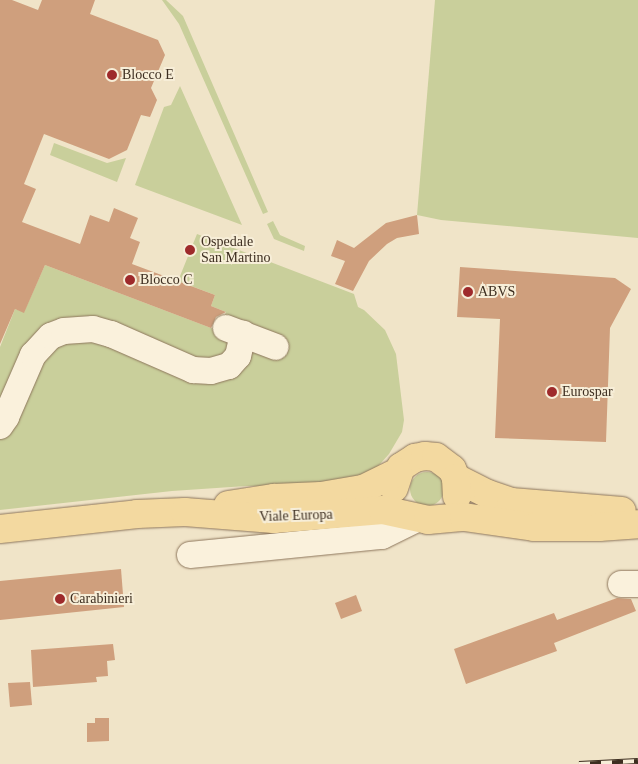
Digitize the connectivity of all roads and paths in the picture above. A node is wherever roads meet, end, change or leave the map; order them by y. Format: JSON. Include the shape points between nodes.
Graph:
{"nodes":[{"id":1,"x":276,"y":347,"type":"dead end"},
{"id":2,"x":0,"y":426,"type":"edge"},
{"id":3,"x":398,"y":472,"type":"junction"},
{"id":4,"x":456,"y":478,"type":"junction"},
{"id":5,"x":185,"y":512,"type":"junction"},
{"id":6,"x":638,"y":513,"type":"edge"},
{"id":7,"x":321,"y":517,"type":"junction"},
{"id":8,"x":421,"y":517,"type":"junction"},
{"id":9,"x":638,"y":524,"type":"edge"},
{"id":10,"x":0,"y":529,"type":"edge"},
{"id":11,"x":306,"y":544,"type":"junction"},
{"id":12,"x":190,"y":555,"type":"dead end"}],
"edges":[{"from":1,"to":2,"type":"lane","via":[[234,331],[238,356],[230,366],[210,371],[193,370],[111,334],[92,329],[64,331],[51,336],[33,355]]},
{"from":3,"to":4,"type":"main road","name":"Viale Europa","via":[[405,463],[425,456],[446,462]]},
{"from":3,"to":5,"type":"main road","name":"Viale Europa","via":[[363,489]]},
{"from":3,"to":8,"type":"main road","via":[[394,490],[396,499]]},
{"from":4,"to":6,"type":"main road","name":"Viale Europa","via":[[511,502]]},
{"from":4,"to":8,"type":"main road","via":[[457,497],[446,512]]},
{"from":5,"to":7,"type":"main road","name":"Viale Europa","via":[[274,519]]},
{"from":5,"to":10,"type":"main road","name":"Viale Europa","via":[[101,516]]},
{"from":7,"to":8,"type":"main road","name":"Viale Europa","via":[[383,510]]},
{"from":7,"to":11,"type":"lane"},
{"from":8,"to":9,"type":"main road","name":"Viale Europa","via":[[464,517],[534,527]]},
{"from":8,"to":11,"type":"lane","via":[[382,536]]},
{"from":11,"to":12,"type":"lane"}]}
